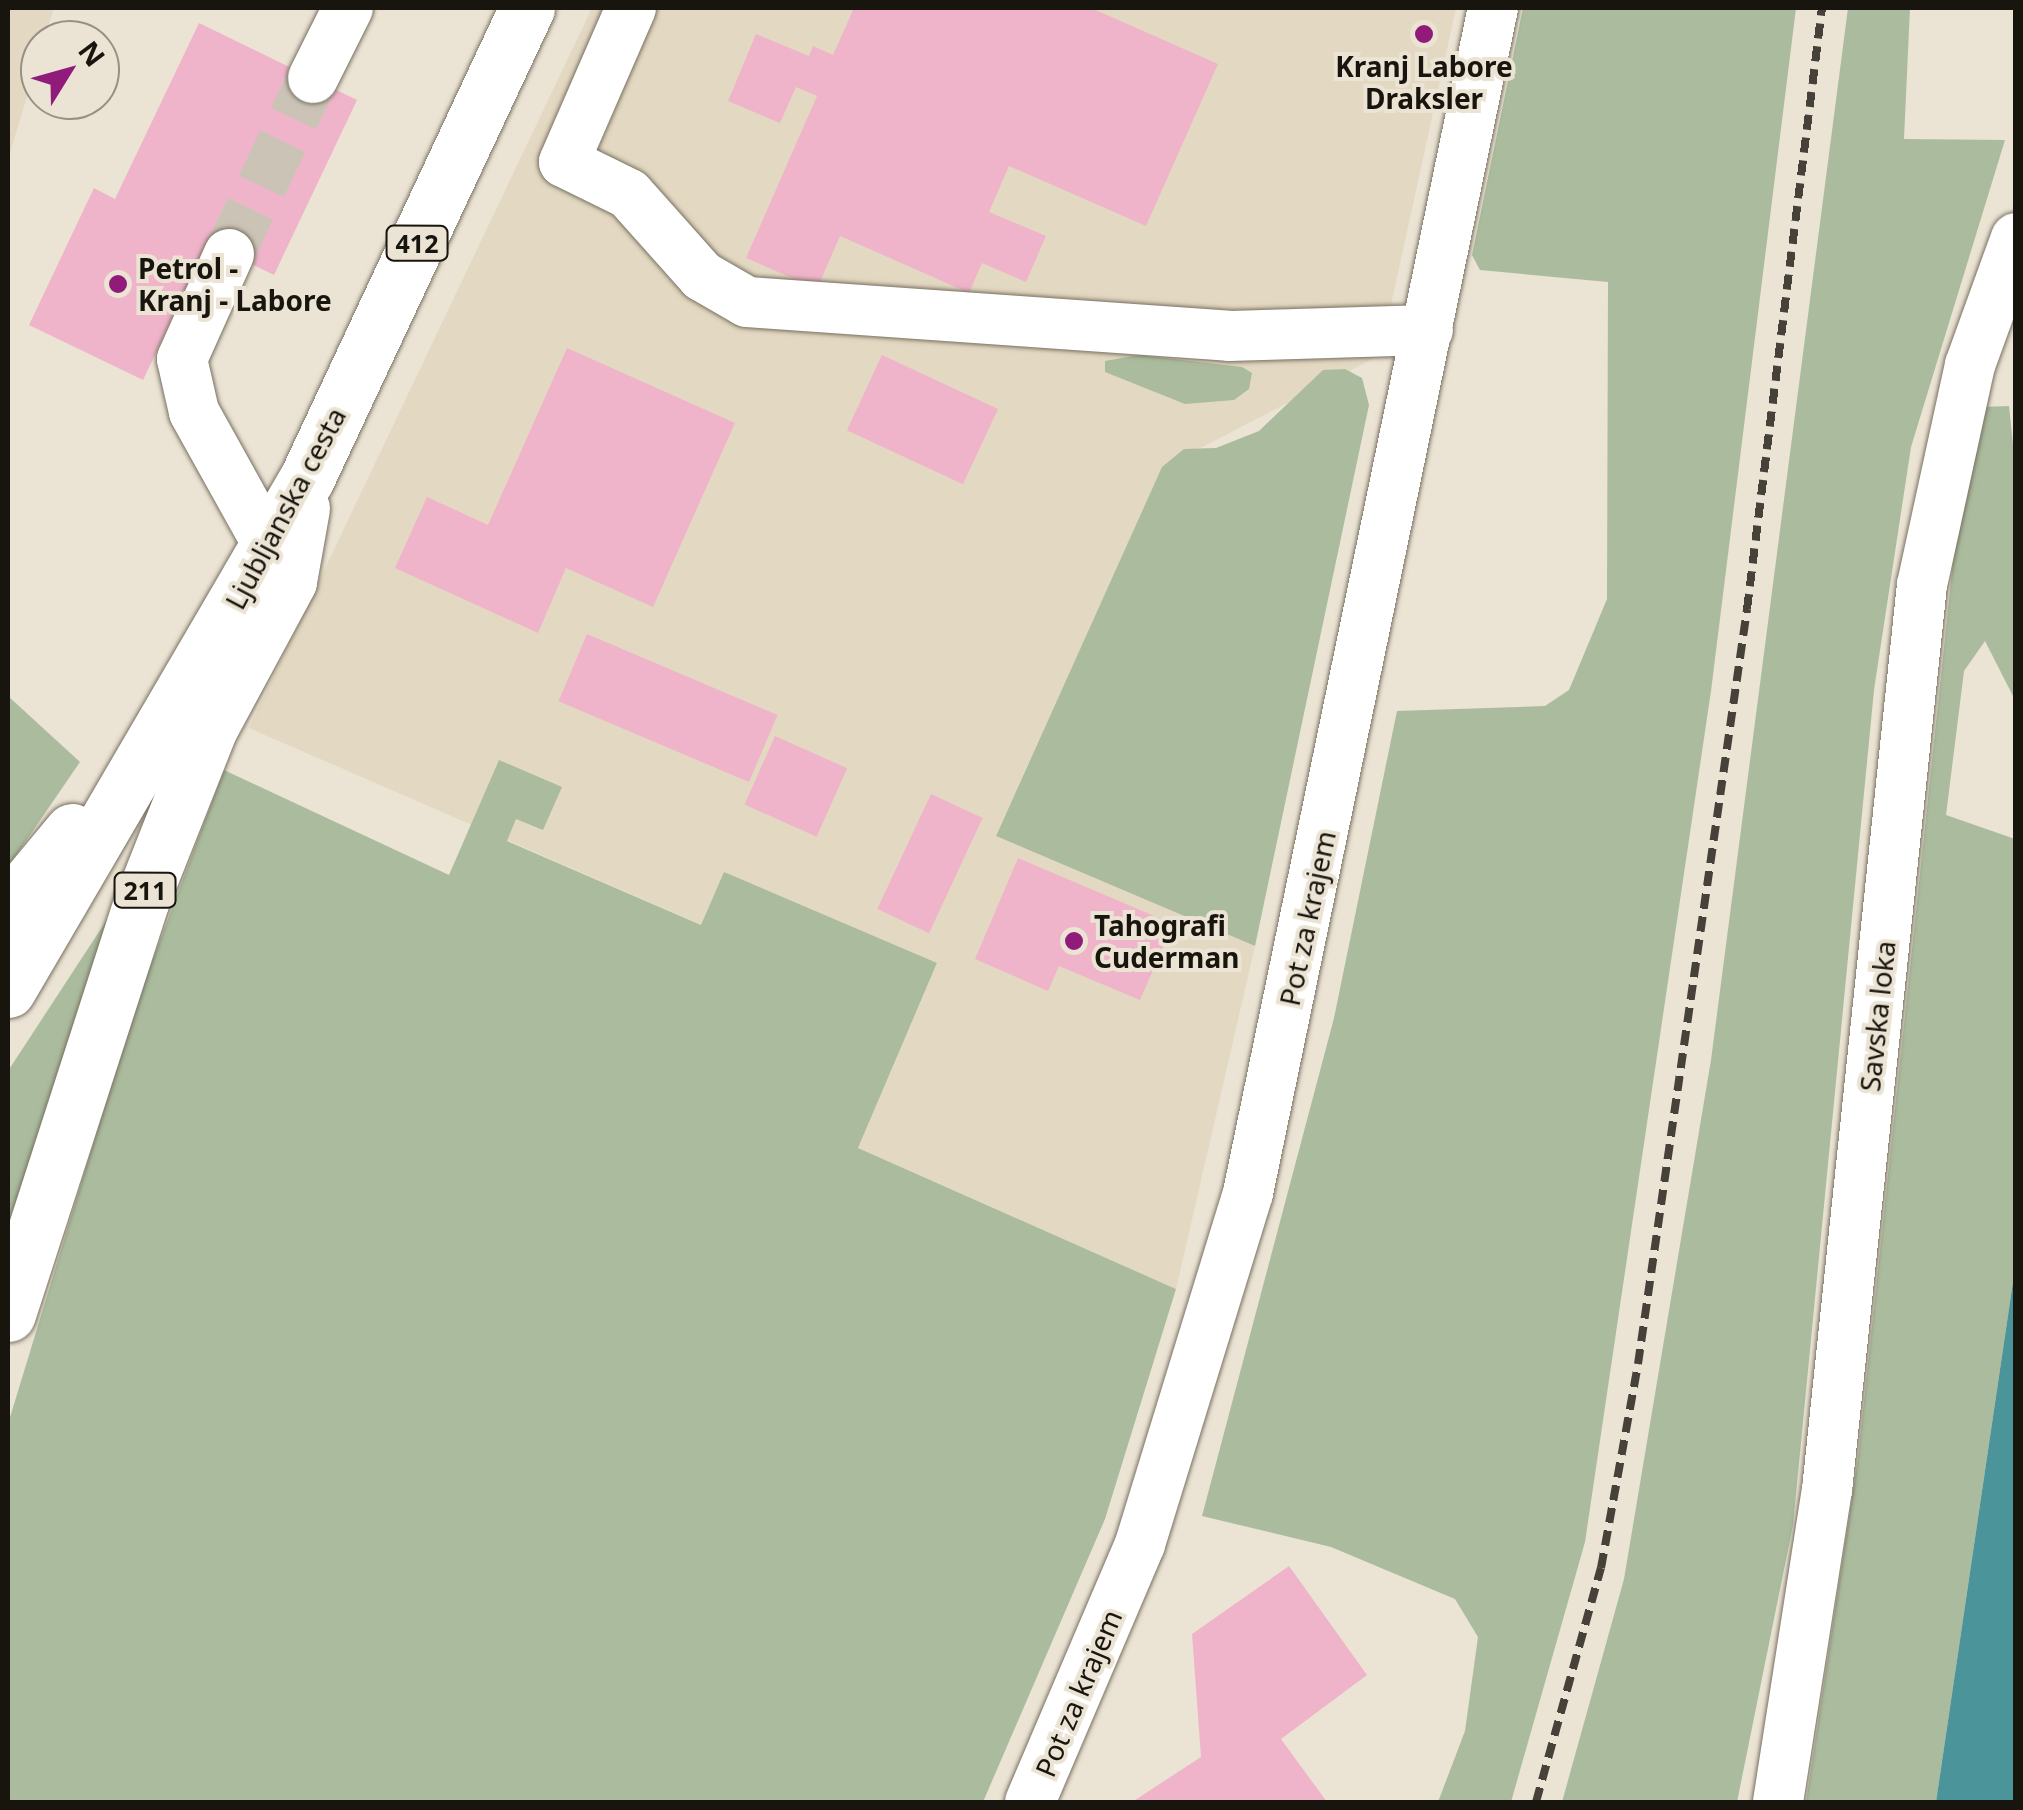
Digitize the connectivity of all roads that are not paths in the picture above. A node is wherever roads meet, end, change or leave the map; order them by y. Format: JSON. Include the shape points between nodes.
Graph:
{"nodes":[{"id":1,"x":348,"y":8,"type":"edge"},
{"id":2,"x":527,"y":8,"type":"edge"},
{"id":3,"x":631,"y":8,"type":"edge"},
{"id":4,"x":1493,"y":8,"type":"edge"},
{"id":5,"x":313,"y":78,"type":"tunnel mouth"},
{"id":6,"x":2016,"y":238,"type":"edge"},
{"id":7,"x":229,"y":254,"type":"tunnel mouth"},
{"id":8,"x":1428,"y":330,"type":"junction"},
{"id":9,"x":307,"y":478,"type":"junction"},
{"id":10,"x":255,"y":564,"type":"junction"},
{"id":11,"x":8,"y":908,"type":"edge"},
{"id":12,"x":8,"y":990,"type":"edge"},
{"id":13,"x":8,"y":1314,"type":"edge"},
{"id":14,"x":1030,"y":1802,"type":"edge"},
{"id":15,"x":1778,"y":1802,"type":"edge"}],
"edges":[{"from":1,"to":5,"type":"street"},
{"from":2,"to":9,"type":"main road","name":"Ljubljanska cesta","number":"412"},
{"from":3,"to":8,"type":"street","via":[[564,162],[628,194],[702,276],[746,302],[1229,336]]},
{"from":4,"to":8,"type":"street","name":"Pot za krajem"},
{"from":6,"to":15,"type":"street","name":"Savska loka","via":[[1970,365],[1922,584],[1827,1490]]},
{"from":7,"to":10,"type":"street","via":[[182,359],[194,412]]},
{"from":8,"to":14,"type":"street","name":"Pot za krajem","via":[[1248,1193],[1140,1544]]},
{"from":9,"to":10,"type":"main road","name":"Ljubljanska cesta","number":"211"},
{"from":9,"to":13,"type":"main road","number":"211","via":[[289,581],[179,798]]},
{"from":10,"to":11,"type":"main road","number":"211","via":[[162,668],[70,833]]},
{"from":10,"to":12,"type":"main road","name":"Ljubljanska cesta","number":"211","via":[[177,710]]}]}
